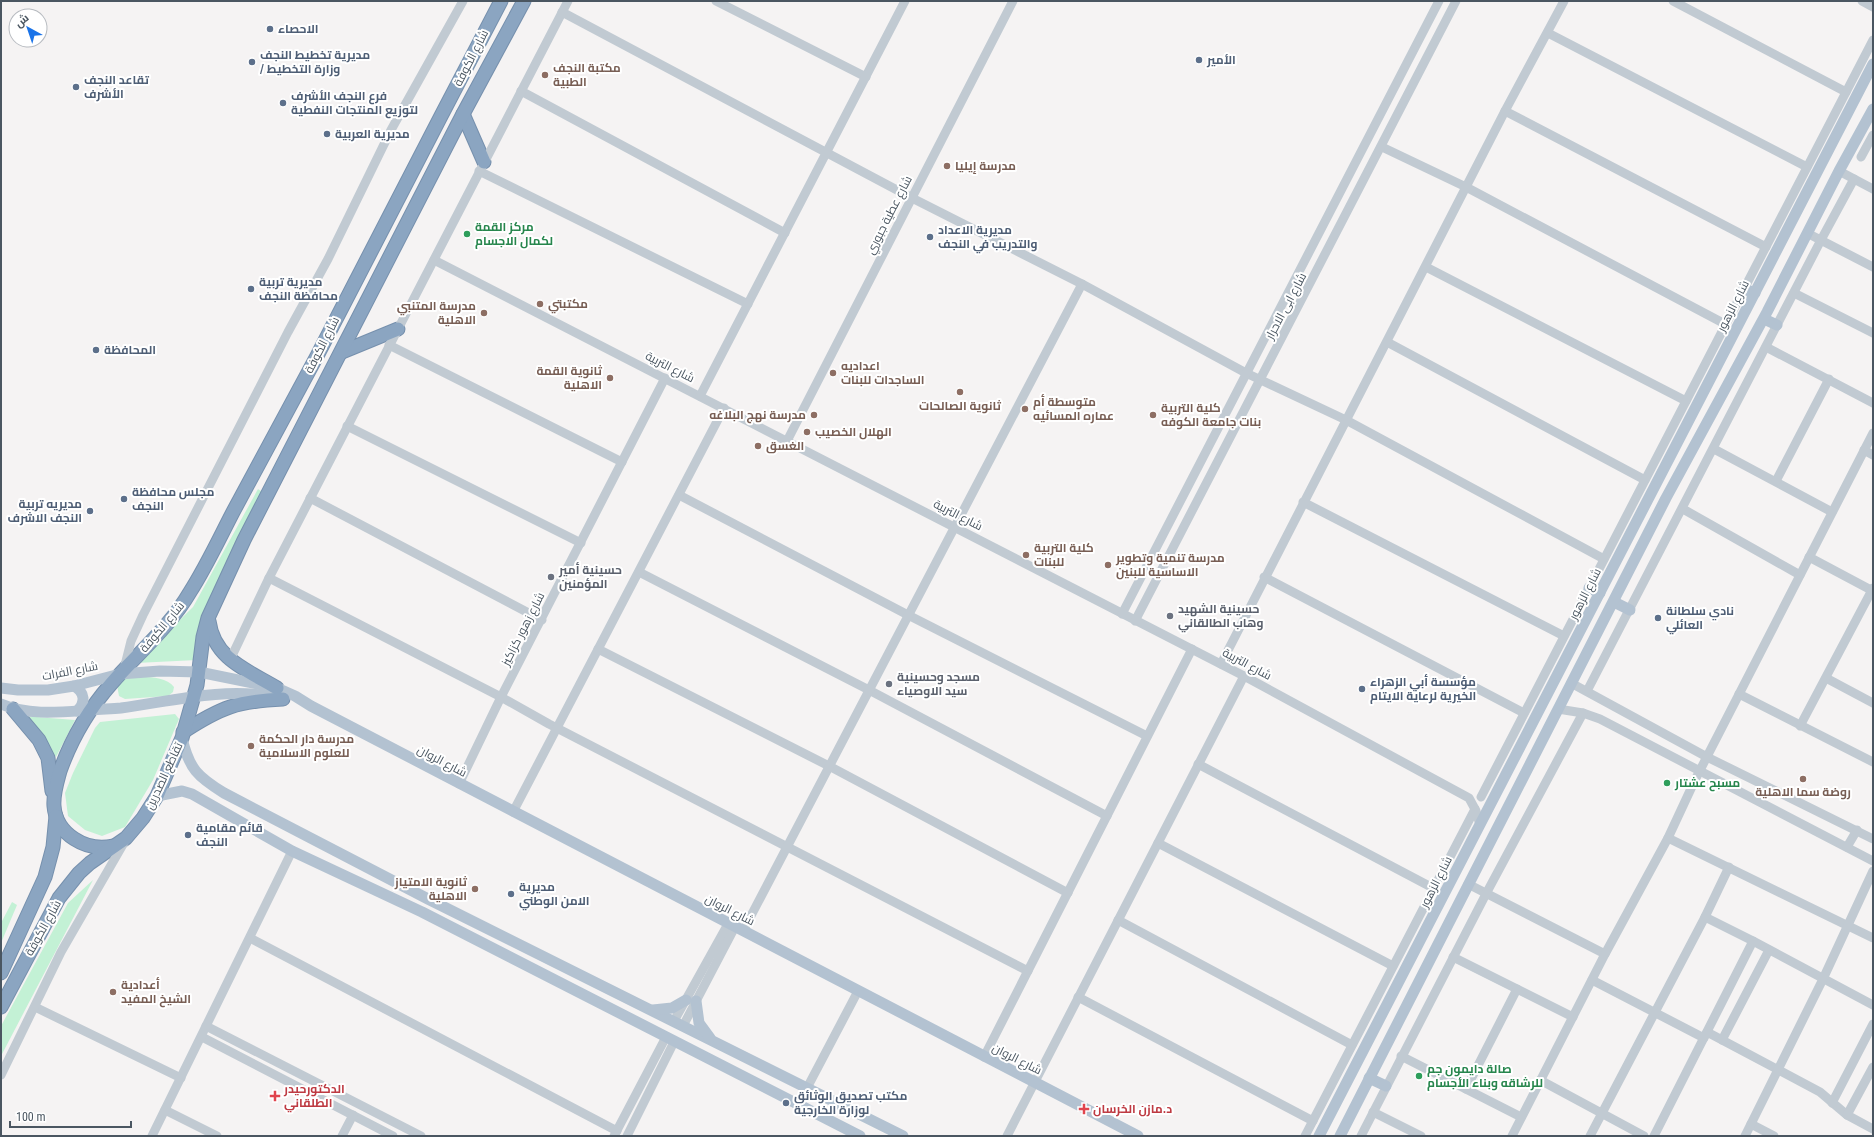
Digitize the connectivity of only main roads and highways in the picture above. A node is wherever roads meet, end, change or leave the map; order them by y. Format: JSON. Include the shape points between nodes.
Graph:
{"nodes":[{"id":1,"x":524,"y":1,"type":"edge"},
{"id":2,"x":496,"y":5,"type":"edge"},
{"id":3,"x":1873,"y":64,"type":"edge"},
{"id":4,"x":1873,"y":109,"type":"edge"},
{"id":5,"x":463,"y":114,"type":"junction"},
{"id":6,"x":1822,"y":138,"type":"road end"},
{"id":7,"x":1832,"y":143,"type":"junction"},
{"id":8,"x":482,"y":167,"type":"road end"},
{"id":9,"x":1744,"y":289,"type":"road end"},
{"id":10,"x":1755,"y":294,"type":"junction"},
{"id":11,"x":1764,"y":318,"type":"junction"},
{"id":12,"x":1777,"y":325,"type":"road end"},
{"id":13,"x":398,"y":329,"type":"road end"},
{"id":14,"x":342,"y":352,"type":"junction"},
{"id":15,"x":1673,"y":451,"type":"junction"},
{"id":16,"x":1688,"y":457,"type":"junction"},
{"id":17,"x":1658,"y":480,"type":"junction"},
{"id":18,"x":1672,"y":486,"type":"junction"},
{"id":19,"x":1589,"y":588,"type":"road end"},
{"id":20,"x":1600,"y":593,"type":"junction"},
{"id":21,"x":1614,"y":602,"type":"junction"},
{"id":22,"x":1630,"y":610,"type":"road end"},
{"id":23,"x":208,"y":618,"type":"junction"},
{"id":24,"x":122,"y":672,"type":"junction"},
{"id":25,"x":199,"y":672,"type":"junction"},
{"id":26,"x":74,"y":686,"type":"junction"},
{"id":27,"x":1,"y":688,"type":"edge"},
{"id":28,"x":280,"y":693,"type":"junction"},
{"id":29,"x":193,"y":697,"type":"junction"},
{"id":30,"x":7,"y":707,"type":"edge"},
{"id":31,"x":92,"y":710,"type":"junction"},
{"id":32,"x":77,"y":711,"type":"junction"},
{"id":33,"x":182,"y":735,"type":"junction"},
{"id":34,"x":157,"y":796,"type":"junction"},
{"id":35,"x":55,"y":810,"type":"junction"},
{"id":36,"x":121,"y":841,"type":"junction"},
{"id":37,"x":428,"y":899,"type":"junction"},
{"id":38,"x":422,"y":912,"type":"junction"},
{"id":39,"x":1421,"y":939,"type":"junction"},
{"id":40,"x":1437,"y":944,"type":"junction"},
{"id":41,"x":1409,"y":963,"type":"junction"},
{"id":42,"x":1425,"y":969,"type":"junction"},
{"id":43,"x":1,"y":972,"type":"edge"},
{"id":44,"x":1,"y":1006,"type":"edge"},
{"id":45,"x":649,"y":1010,"type":"junction"},
{"id":46,"x":713,"y":1040,"type":"junction"},
{"id":47,"x":753,"y":1061,"type":"junction"},
{"id":48,"x":745,"y":1077,"type":"junction"},
{"id":49,"x":1369,"y":1078,"type":"junction"},
{"id":50,"x":1386,"y":1086,"type":"road end"},
{"id":51,"x":860,"y":1136,"type":"edge"},
{"id":52,"x":903,"y":1136,"type":"edge"},
{"id":53,"x":1138,"y":1136,"type":"edge"},
{"id":54,"x":1319,"y":1136,"type":"edge"},
{"id":55,"x":1340,"y":1136,"type":"edge"}],
"edges":[{"from":1,"to":5,"type":"highway","name":"شارع الكوفة"},
{"from":2,"to":24,"type":"highway","name":"شارع الكوفة","via":[[290,406],[191,591],[167,625]]},
{"from":3,"to":7,"type":"main road","name":"شارع الزهور"},
{"from":4,"to":11,"type":"main road"},
{"from":5,"to":8,"type":"highway"},
{"from":5,"to":14,"type":"highway","name":"شارع الكوفة"},
{"from":6,"to":7,"type":"main road"},
{"from":7,"to":10,"type":"main road","name":"شارع الزهور"},
{"from":9,"to":10,"type":"main road"},
{"from":10,"to":15,"type":"main road","name":"شارع الزهور"},
{"from":11,"to":12,"type":"main road"},
{"from":11,"to":16,"type":"main road"},
{"from":13,"to":14,"type":"highway"},
{"from":14,"to":23,"type":"highway","name":"شارع الكوفة","via":[[244,540]]},
{"from":15,"to":16,"type":"main road","via":[[1679,457]]},
{"from":15,"to":17,"type":"main road","name":"شارع الزهور"},
{"from":16,"to":18,"type":"main road"},
{"from":17,"to":18,"type":"main road","via":[[1667,480]]},
{"from":17,"to":20,"type":"main road","name":"شارع الزهور"},
{"from":18,"to":21,"type":"main road"},
{"from":19,"to":20,"type":"main road"},
{"from":20,"to":39,"type":"main road","name":"شارع الزهور"},
{"from":21,"to":22,"type":"main road"},
{"from":21,"to":40,"type":"main road"},
{"from":23,"to":25,"type":"highway","name":"شارع الكوفة"},
{"from":23,"to":28,"type":"highway","via":[[216,645],[230,660]]},
{"from":24,"to":25,"type":"main road","name":"شارع الفرات"},
{"from":24,"to":26,"type":"main road","name":"شارع الفرات"},
{"from":24,"to":31,"type":"highway"},
{"from":25,"to":28,"type":"main road","name":"شارع الروان"},
{"from":25,"to":29,"type":"highway","name":"شارع الكوفة"},
{"from":26,"to":27,"type":"main road","name":"شارع الفرات","via":[[37,691]]},
{"from":26,"to":32,"type":"main road","via":[[79,688],[84,697],[84,703]]},
{"from":28,"to":29,"type":"main road","name":"شارع الروان"},
{"from":28,"to":33,"type":"highway","via":[[222,708]]},
{"from":28,"to":53,"type":"main road","name":"شارع الروان","via":[[295,696],[459,784]]},
{"from":29,"to":31,"type":"main road","name":"شارع الروان"},
{"from":29,"to":33,"type":"highway","name":"تقاطع الصدرين"},
{"from":30,"to":32,"type":"main road","via":[[48,712]]},
{"from":30,"to":35,"type":"highway","via":[[40,740],[48,758]]},
{"from":31,"to":32,"type":"main road"},
{"from":31,"to":35,"type":"highway","via":[[65,758],[54,792]]},
{"from":33,"to":34,"type":"highway","name":"تقاطع الصدرين"},
{"from":33,"to":37,"type":"main road","via":[[190,764],[211,785]]},
{"from":34,"to":36,"type":"highway","name":"تقاطع الصدرين","via":[[143,818]]},
{"from":34,"to":38,"type":"main road","via":[[182,791],[192,794],[292,851]]},
{"from":35,"to":36,"type":"highway","via":[[62,827],[80,843],[104,848]]},
{"from":35,"to":43,"type":"highway","name":"شارع الكوفة","via":[[53,847],[45,877]]},
{"from":36,"to":44,"type":"highway","name":"شارع الكوفة","via":[[90,863],[68,885]]},
{"from":37,"to":38,"type":"main road","via":[[422,904]]},
{"from":37,"to":45,"type":"main road"},
{"from":38,"to":48,"type":"main road"},
{"from":39,"to":40,"type":"main road","via":[[1428,945]]},
{"from":39,"to":41,"type":"main road","name":"شارع الزهور"},
{"from":40,"to":42,"type":"main road"},
{"from":41,"to":42,"type":"main road","via":[[1418,962]]},
{"from":41,"to":54,"type":"main road","name":"شارع الزهور"},
{"from":42,"to":49,"type":"main road"},
{"from":45,"to":46,"type":"main road"},
{"from":45,"to":46,"type":"main road","via":[[672,1008],[691,1000],[699,1023],[707,1036]]},
{"from":46,"to":47,"type":"main road"},
{"from":47,"to":48,"type":"main road"},
{"from":47,"to":52,"type":"main road"},
{"from":48,"to":51,"type":"main road"},
{"from":49,"to":50,"type":"main road"},
{"from":49,"to":55,"type":"main road"}]}
